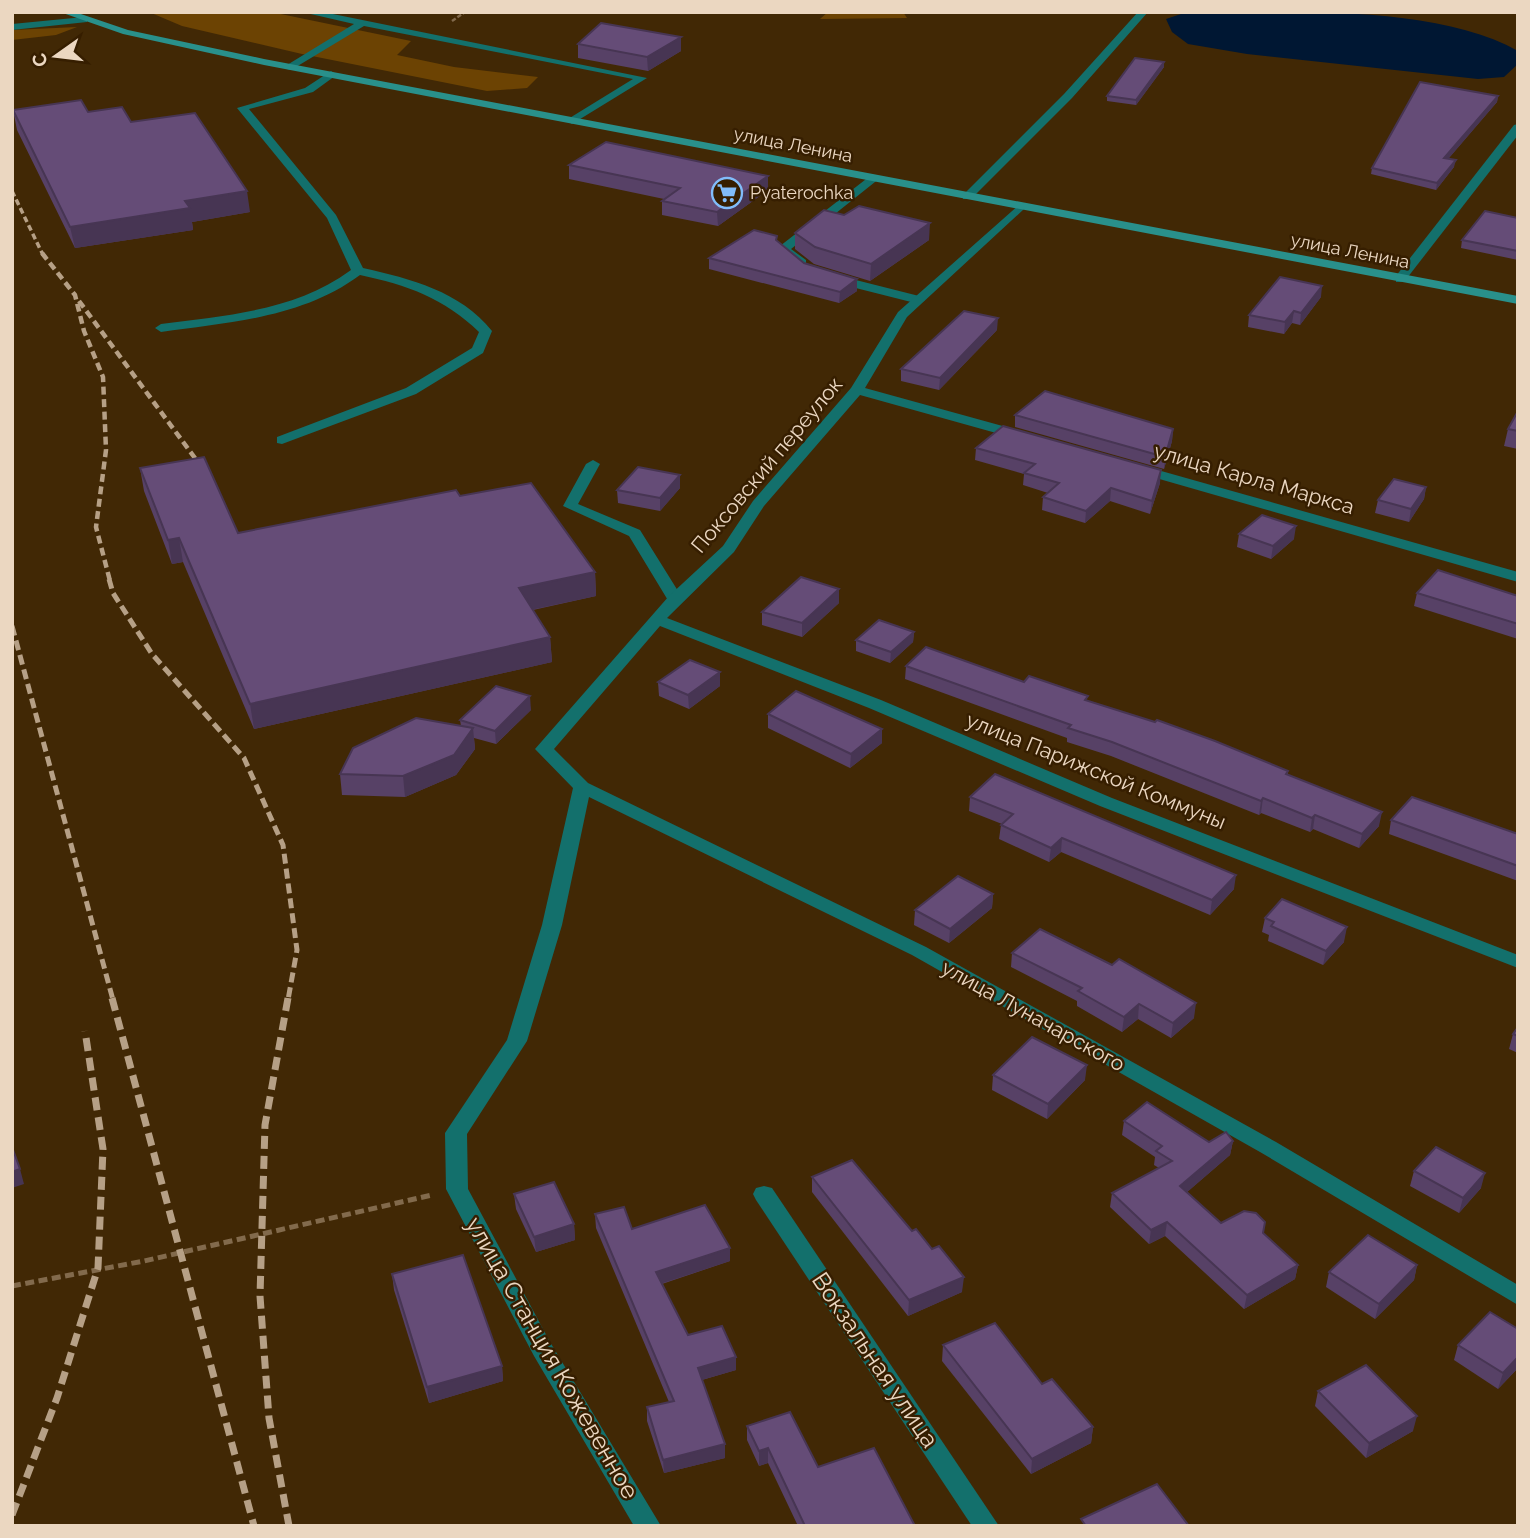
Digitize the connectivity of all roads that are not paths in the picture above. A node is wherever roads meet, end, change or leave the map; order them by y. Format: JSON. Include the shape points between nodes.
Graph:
{"nodes":[{"id":1,"x":65,"y":12,"type":"edge"},
{"id":2,"x":307,"y":12,"type":"edge"},
{"id":3,"x":1138,"y":13,"type":"edge"},
{"id":4,"x":84,"y":20,"type":"junction"},
{"id":5,"x":362,"y":23,"type":"junction"},
{"id":6,"x":12,"y":27,"type":"edge"},
{"id":7,"x":291,"y":67,"type":"junction"},
{"id":8,"x":331,"y":74,"type":"junction"},
{"id":9,"x":572,"y":121,"type":"junction"},
{"id":10,"x":1518,"y":127,"type":"edge"},
{"id":11,"x":874,"y":178,"type":"junction"},
{"id":12,"x":967,"y":197,"type":"junction"},
{"id":13,"x":1020,"y":208,"type":"junction"},
{"id":14,"x":358,"y":271,"type":"junction"},
{"id":15,"x":1399,"y":279,"type":"junction"},
{"id":16,"x":919,"y":300,"type":"junction"},
{"id":17,"x":1518,"y":300,"type":"edge"},
{"id":18,"x":161,"y":328,"type":"dead end"},
{"id":19,"x":857,"y":390,"type":"junction"},
{"id":20,"x":282,"y":440,"type":"dead end"},
{"id":21,"x":1039,"y":441,"type":"edge"},
{"id":22,"x":1120,"y":463,"type":"edge"},
{"id":23,"x":593,"y":464,"type":"dead end"},
{"id":24,"x":1518,"y":577,"type":"edge"},
{"id":25,"x":675,"y":599,"type":"junction"},
{"id":26,"x":659,"y":620,"type":"junction"},
{"id":27,"x":544,"y":749,"type":"joint"},
{"id":28,"x":582,"y":787,"type":"junction"},
{"id":29,"x":1518,"y":962,"type":"edge"},
{"id":30,"x":764,"y":1195,"type":"dead end"},
{"id":31,"x":1518,"y":1296,"type":"edge"},
{"id":32,"x":648,"y":1526,"type":"edge"},
{"id":33,"x":985,"y":1526,"type":"edge"}],
"edges":[{"from":1,"to":4,"type":"main road","name":"улица Ленина"},
{"from":2,"to":5,"type":"street"},
{"from":3,"to":12,"type":"street","via":[[1068,96]]},
{"from":4,"to":6,"type":"street"},
{"from":4,"to":7,"type":"main road","name":"улица Ленина"},
{"from":5,"to":7,"type":"street"},
{"from":5,"to":9,"type":"street","via":[[642,78]]},
{"from":7,"to":8,"type":"main road","name":"улица Ленина"},
{"from":8,"to":9,"type":"main road","name":"улица Ленина"},
{"from":8,"to":14,"type":"street","via":[[309,90],[242,108],[332,217]]},
{"from":9,"to":11,"type":"main road","name":"улица Ленина"},
{"from":10,"to":15,"type":"street"},
{"from":11,"to":12,"type":"main road","name":"улица Ленина"},
{"from":11,"to":16,"type":"street","via":[[784,249],[815,271]]},
{"from":12,"to":13,"type":"main road","name":"улица Ленина"},
{"from":13,"to":15,"type":"main road","name":"улица Ленина"},
{"from":13,"to":16,"type":"street","name":"Поксовский переулок"},
{"from":14,"to":18,"type":"street","via":[[340,287],[287,307]]},
{"from":14,"to":20,"type":"street","via":[[424,285],[468,313],[486,331],[478,350],[411,391]]},
{"from":15,"to":17,"type":"main road","name":"улица Ленина"},
{"from":16,"to":19,"type":"street","name":"Поксовский переулок","via":[[902,315]]},
{"from":19,"to":21,"type":"street"},
{"from":19,"to":25,"type":"street","name":"Поксовский переулок","via":[[758,504],[729,549]]},
{"from":22,"to":24,"type":"street","name":"улица Карла Маркса"},
{"from":23,"to":25,"type":"street","via":[[570,506],[635,533]]},
{"from":25,"to":26,"type":"street","name":"Поксовский переулок"},
{"from":26,"to":27,"type":"street","name":"Поксовский переулок"},
{"from":26,"to":29,"type":"street","name":"улица Парижской Коммуны","via":[[875,704],[1106,803]]},
{"from":27,"to":28,"type":"street","name":"улица Луначарского"},
{"from":28,"to":31,"type":"street","name":"улица Луначарского","via":[[919,951],[1268,1147]]},
{"from":28,"to":32,"type":"street","name":"улица Станция Кожевенное","via":[[552,925],[517,1041],[456,1133],[457,1189],[542,1349]]},
{"from":30,"to":33,"type":"street","name":"Вокзальная улица"}]}
